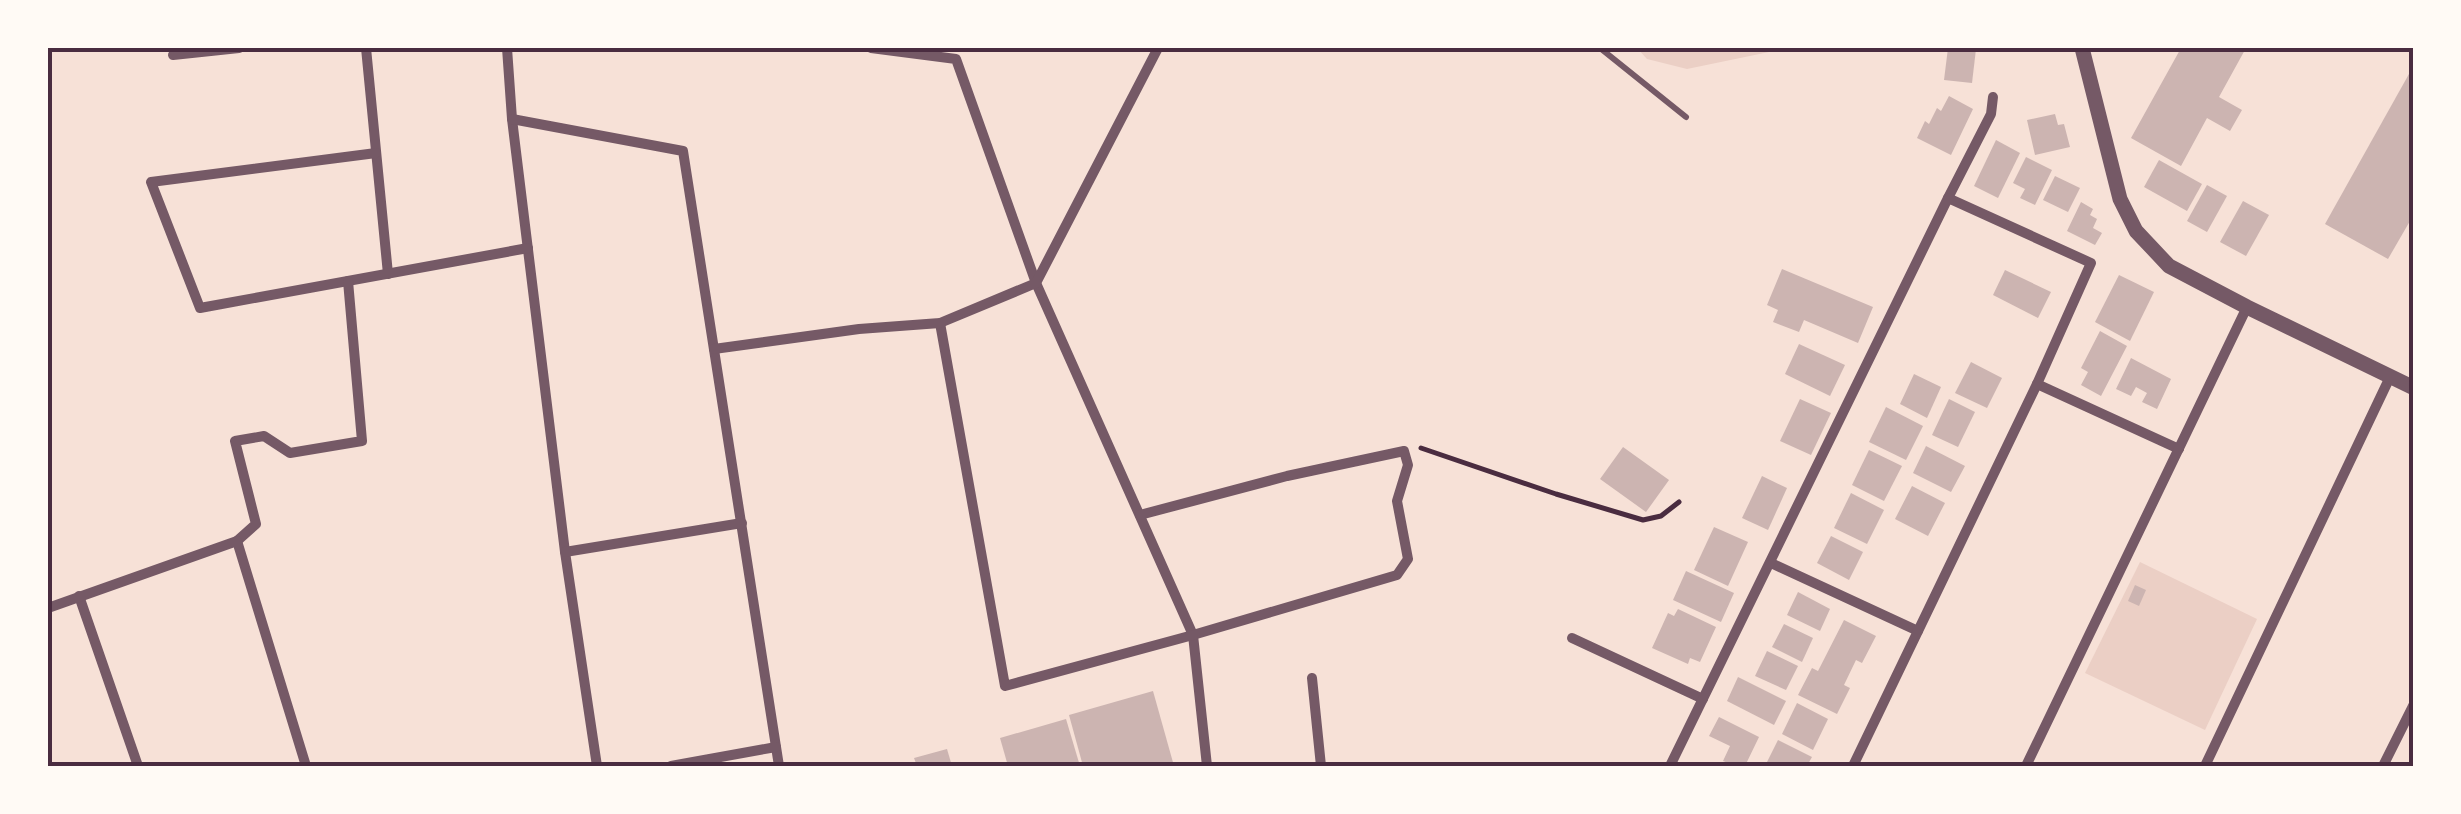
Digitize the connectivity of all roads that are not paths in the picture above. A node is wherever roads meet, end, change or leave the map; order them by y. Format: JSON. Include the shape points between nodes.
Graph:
{"nodes":[{"id":1,"x":239,"y":48,"type":"edge"},
{"id":2,"x":366,"y":48,"type":"edge"},
{"id":3,"x":507,"y":48,"type":"edge"},
{"id":4,"x":871,"y":48,"type":"edge"},
{"id":5,"x":1158,"y":48,"type":"edge"},
{"id":6,"x":1600,"y":48,"type":"edge"},
{"id":7,"x":2082,"y":48,"type":"edge"},
{"id":8,"x":174,"y":56,"type":"dead end"},
{"id":9,"x":1993,"y":97,"type":"dead end"},
{"id":10,"x":1686,"y":117,"type":"dead end"},
{"id":11,"x":512,"y":119,"type":"junction"},
{"id":12,"x":376,"y":153,"type":"junction"},
{"id":13,"x":1948,"y":198,"type":"junction"},
{"id":14,"x":528,"y":248,"type":"junction"},
{"id":15,"x":388,"y":274,"type":"junction"},
{"id":16,"x":348,"y":281,"type":"junction"},
{"id":17,"x":1036,"y":283,"type":"junction"},
{"id":18,"x":2248,"y":307,"type":"junction"},
{"id":19,"x":940,"y":323,"type":"junction"},
{"id":20,"x":714,"y":349,"type":"junction"},
{"id":21,"x":2390,"y":377,"type":"junction"},
{"id":22,"x":2037,"y":384,"type":"junction"},
{"id":23,"x":2414,"y":388,"type":"edge"},
{"id":24,"x":2179,"y":449,"type":"junction"},
{"id":25,"x":1140,"y":515,"type":"junction"},
{"id":26,"x":742,"y":523,"type":"junction"},
{"id":27,"x":237,"y":541,"type":"junction"},
{"id":28,"x":565,"y":552,"type":"junction"},
{"id":29,"x":1771,"y":562,"type":"junction"},
{"id":30,"x":79,"y":596,"type":"junction"},
{"id":31,"x":48,"y":608,"type":"edge"},
{"id":32,"x":1918,"y":631,"type":"junction"},
{"id":33,"x":1193,"y":635,"type":"junction"},
{"id":34,"x":1572,"y":638,"type":"dead end"},
{"id":35,"x":1312,"y":678,"type":"dead end"},
{"id":36,"x":1702,"y":699,"type":"junction"},
{"id":37,"x":2414,"y":704,"type":"edge"},
{"id":38,"x":776,"y":747,"type":"junction"},
{"id":39,"x":138,"y":766,"type":"edge"},
{"id":40,"x":306,"y":766,"type":"edge"},
{"id":41,"x":596,"y":766,"type":"edge"},
{"id":42,"x":671,"y":766,"type":"edge"},
{"id":43,"x":779,"y":766,"type":"edge"},
{"id":44,"x":1207,"y":766,"type":"edge"},
{"id":45,"x":1321,"y":766,"type":"edge"},
{"id":46,"x":1670,"y":766,"type":"edge"},
{"id":47,"x":1853,"y":766,"type":"edge"},
{"id":48,"x":2026,"y":766,"type":"edge"},
{"id":49,"x":2205,"y":766,"type":"edge"},
{"id":50,"x":2383,"y":766,"type":"edge"}],
"edges":[{"from":1,"to":8,"type":"street"},
{"from":2,"to":12,"type":"street"},
{"from":3,"to":11,"type":"street"},
{"from":4,"to":17,"type":"street","via":[[956,59]]},
{"from":5,"to":17,"type":"street"},
{"from":6,"to":10,"type":"lane"},
{"from":7,"to":18,"type":"street","via":[[2120,199],[2136,231],[2169,266]]},
{"from":9,"to":13,"type":"street","via":[[1991,114]]},
{"from":11,"to":14,"type":"street"},
{"from":11,"to":20,"type":"street","via":[[683,151]]},
{"from":12,"to":15,"type":"street"},
{"from":12,"to":16,"type":"street","via":[[151,182],[200,308]]},
{"from":13,"to":22,"type":"street","via":[[2091,264]]},
{"from":13,"to":29,"type":"street"},
{"from":14,"to":15,"type":"street"},
{"from":14,"to":28,"type":"street"},
{"from":15,"to":16,"type":"street"},
{"from":16,"to":27,"type":"street","via":[[362,441],[290,453],[264,436],[235,440],[256,524]]},
{"from":17,"to":19,"type":"street"},
{"from":17,"to":25,"type":"street"},
{"from":18,"to":21,"type":"street"},
{"from":18,"to":24,"type":"street"},
{"from":19,"to":20,"type":"street"},
{"from":19,"to":33,"type":"street","via":[[1006,686]]},
{"from":20,"to":26,"type":"street"},
{"from":21,"to":23,"type":"street"},
{"from":21,"to":49,"type":"street"},
{"from":22,"to":24,"type":"street"},
{"from":22,"to":32,"type":"street"},
{"from":24,"to":48,"type":"street"},
{"from":25,"to":33,"type":"street"},
{"from":25,"to":33,"type":"street","via":[[1404,451],[1408,465],[1397,501],[1408,559],[1397,575]]},
{"from":26,"to":28,"type":"street"},
{"from":26,"to":38,"type":"street"},
{"from":27,"to":30,"type":"street"},
{"from":27,"to":40,"type":"street"},
{"from":28,"to":41,"type":"street"},
{"from":29,"to":32,"type":"street"},
{"from":29,"to":36,"type":"street"},
{"from":30,"to":31,"type":"street"},
{"from":30,"to":39,"type":"street"},
{"from":32,"to":47,"type":"street"},
{"from":33,"to":44,"type":"street"},
{"from":34,"to":36,"type":"street"},
{"from":35,"to":45,"type":"street"},
{"from":36,"to":46,"type":"street"},
{"from":37,"to":50,"type":"street"},
{"from":38,"to":42,"type":"street"},
{"from":38,"to":43,"type":"street"}]}
